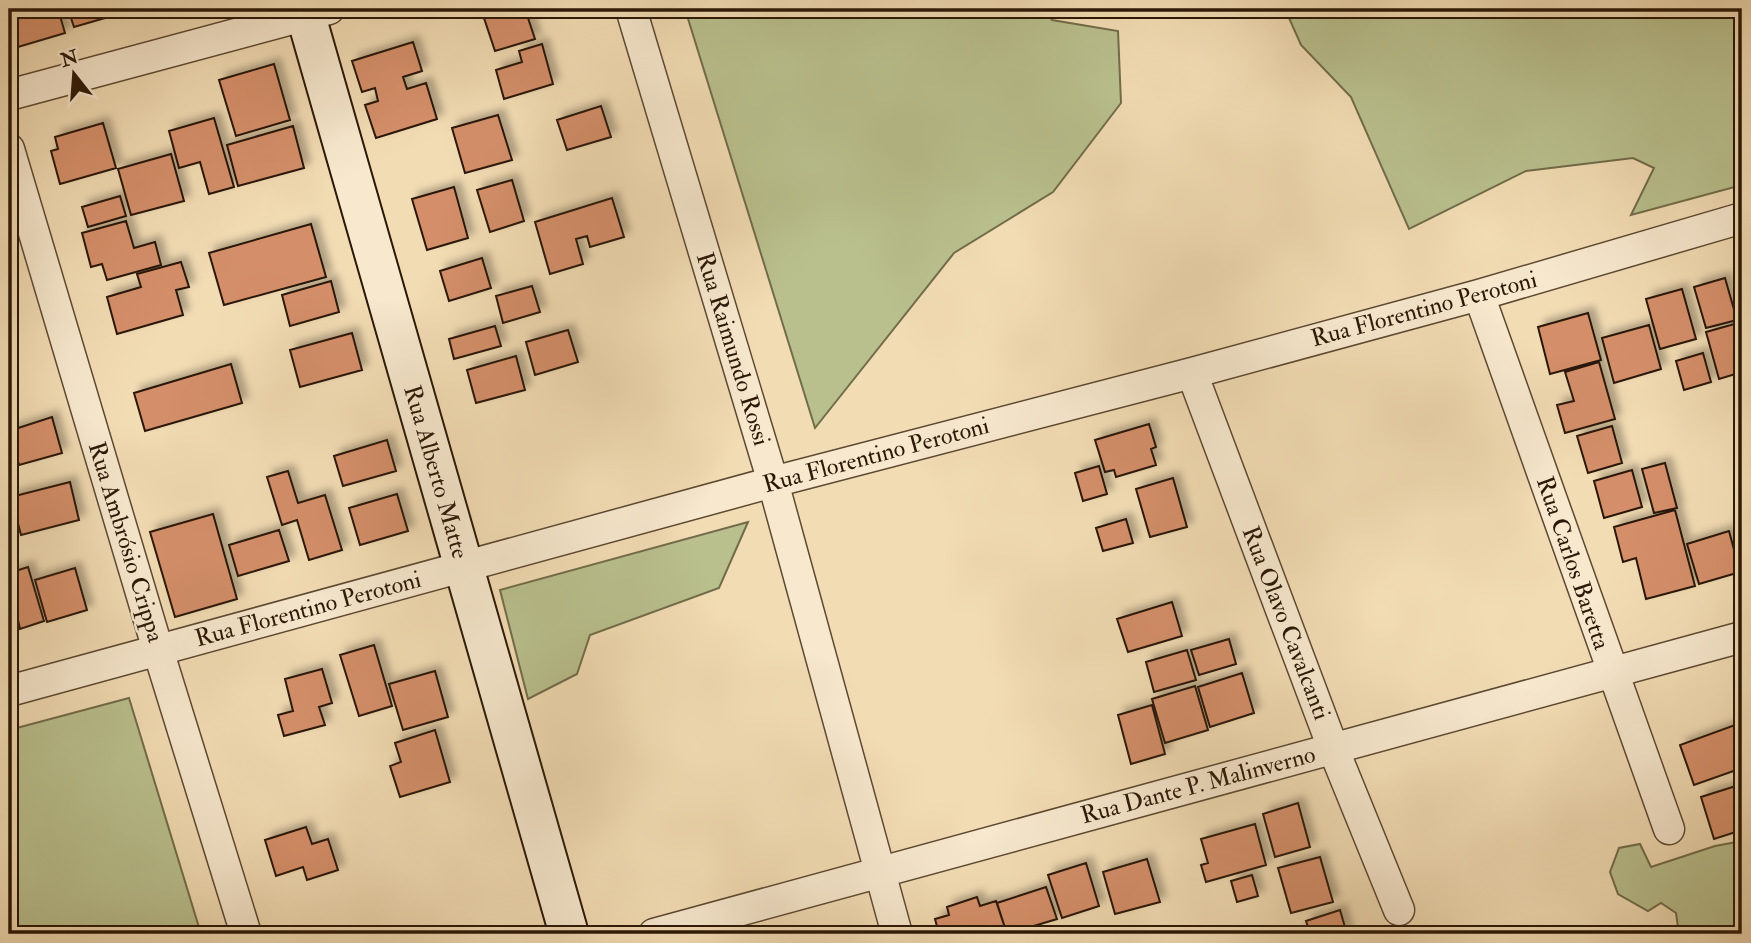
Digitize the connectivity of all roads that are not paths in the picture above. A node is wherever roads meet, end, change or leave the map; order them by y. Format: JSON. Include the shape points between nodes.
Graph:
{"nodes":[{"id":1,"x":631,"y":9,"type":"edge"},
{"id":2,"x":313,"y":11,"type":"edge"},
{"id":3,"x":9,"y":95,"type":"edge"},
{"id":4,"x":9,"y":149,"type":"edge"},
{"id":5,"x":1742,"y":218,"type":"edge"},
{"id":6,"x":1479,"y":295,"type":"junction"},
{"id":7,"x":1192,"y":373,"type":"junction"},
{"id":8,"x":773,"y":482,"type":"junction"},
{"id":9,"x":463,"y":566,"type":"junction"},
{"id":10,"x":1742,"y":637,"type":"edge"},
{"id":11,"x":158,"y":650,"type":"junction"},
{"id":12,"x":1612,"y":674,"type":"junction"},
{"id":13,"x":9,"y":691,"type":"edge"},
{"id":14,"x":1333,"y":748,"type":"junction"},
{"id":15,"x":1669,"y":829,"type":"dead end"},
{"id":16,"x":878,"y":873,"type":"junction"},
{"id":17,"x":1399,"y":910,"type":"dead end"},
{"id":18,"x":246,"y":934,"type":"edge"},
{"id":19,"x":569,"y":934,"type":"edge"},
{"id":20,"x":654,"y":934,"type":"edge"},
{"id":21,"x":897,"y":934,"type":"edge"}],
"edges":[{"from":1,"to":8,"type":"street","name":"Rua Raimundo Rossi"},
{"from":2,"to":3,"type":"street"},
{"from":2,"to":9,"type":"street","name":"Rua Alberto Matte"},
{"from":4,"to":11,"type":"street","name":"Rua Ambrósio Crippa"},
{"from":5,"to":6,"type":"street","name":"Rua Florentino Perotoni"},
{"from":6,"to":7,"type":"street","name":"Rua Florentino Perotoni"},
{"from":6,"to":12,"type":"street","name":"Rua Carlos Baretta"},
{"from":7,"to":8,"type":"street","name":"Rua Florentino Perotoni"},
{"from":7,"to":14,"type":"street","name":"Rua Olavo Cavalcanti"},
{"from":8,"to":9,"type":"street","name":"Rua Florentino Perotoni"},
{"from":8,"to":16,"type":"street","name":"Rua Raimundo Rossi"},
{"from":9,"to":11,"type":"street","name":"Rua Florentino Perotoni"},
{"from":9,"to":19,"type":"street","name":"Rua Alberto Matte"},
{"from":10,"to":12,"type":"street","name":"Rua Dante P. Malinverno"},
{"from":11,"to":13,"type":"street","name":"Rua Florentino Perotoni"},
{"from":11,"to":18,"type":"street","name":"Rua Ambrósio Crippa"},
{"from":12,"to":14,"type":"street","name":"Rua Dante P. Malinverno"},
{"from":12,"to":15,"type":"street","name":"Rua Carlos Baretta"},
{"from":14,"to":16,"type":"street","name":"Rua Dante P. Malinverno"},
{"from":14,"to":17,"type":"street","name":"Rua Olavo Cavalcanti"},
{"from":16,"to":20,"type":"street","name":"Rua Dante P. Malinverno"},
{"from":16,"to":21,"type":"street","name":"Rua Raimundo Rossi"}]}
